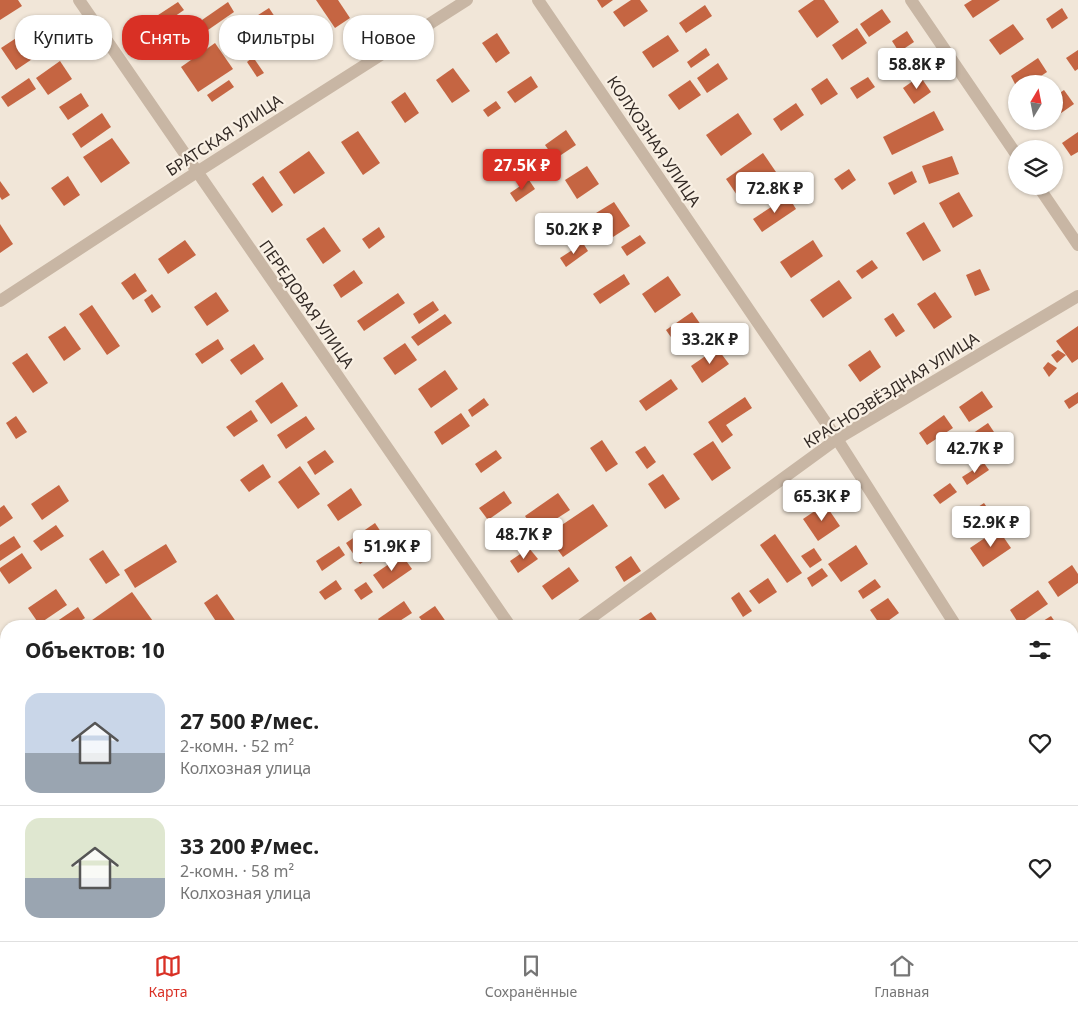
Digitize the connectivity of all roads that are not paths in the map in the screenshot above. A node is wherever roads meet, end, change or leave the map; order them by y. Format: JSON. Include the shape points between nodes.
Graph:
{"nodes":[{"id":1,"x":78,"y":0,"type":"edge"},
{"id":2,"x":466,"y":0,"type":"edge"},
{"id":3,"x":538,"y":0,"type":"edge"},
{"id":4,"x":911,"y":0,"type":"edge"},
{"id":5,"x":1008,"y":142,"type":"edge"},
{"id":6,"x":197,"y":172,"type":"junction"},
{"id":7,"x":1044,"y":195,"type":"edge"},
{"id":8,"x":1078,"y":245,"type":"edge"},
{"id":9,"x":1078,"y":296,"type":"edge"},
{"id":10,"x":0,"y":301,"type":"edge"},
{"id":11,"x":836,"y":439,"type":"junction"},
{"id":12,"x":506,"y":620,"type":"edge"},
{"id":13,"x":588,"y":620,"type":"edge"},
{"id":14,"x":952,"y":620,"type":"edge"}],
"edges":[{"from":1,"to":6,"type":"street","name":"ПЕРЕДОВАЯ УЛИЦА"},
{"from":2,"to":6,"type":"street","name":"БРАТСКАЯ УЛИЦА"},
{"from":3,"to":11,"type":"street","name":"КОЛХОЗНАЯ УЛИЦА"},
{"from":4,"to":5,"type":"street"},
{"from":6,"to":10,"type":"street","name":"БРАТСКАЯ УЛИЦА"},
{"from":6,"to":12,"type":"street","name":"ПЕРЕДОВАЯ УЛИЦА"},
{"from":7,"to":8,"type":"street"},
{"from":9,"to":11,"type":"street","name":"КРАСНОЗВЁЗДНАЯ УЛИЦА"},
{"from":11,"to":13,"type":"street","name":"КРАСНОЗВЁЗДНАЯ УЛИЦА"},
{"from":11,"to":14,"type":"street","name":"КОЛХОЗНАЯ УЛИЦА"}]}
